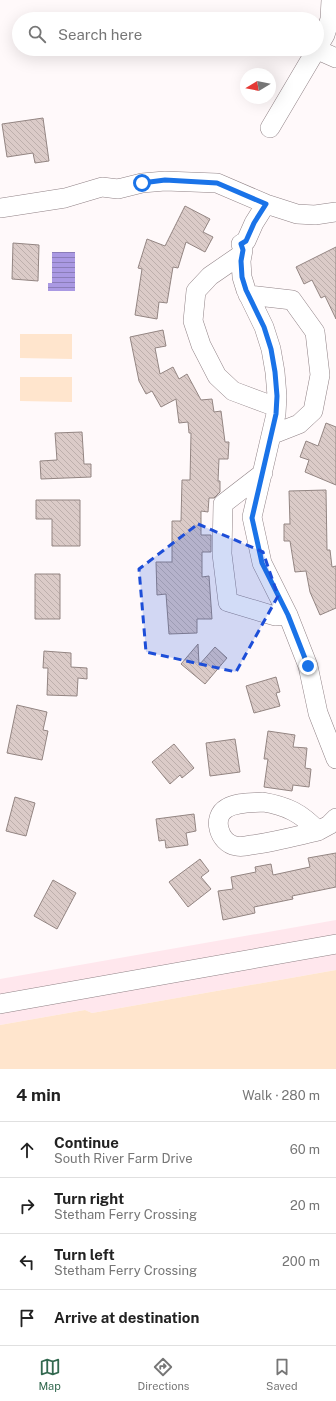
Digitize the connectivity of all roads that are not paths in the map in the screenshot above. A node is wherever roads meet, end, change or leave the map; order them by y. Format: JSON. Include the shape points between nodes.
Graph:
{"nodes":[{"id":1,"x":331,"y":0,"type":"edge"},
{"id":2,"x":324,"y":37,"type":"edge"},
{"id":3,"x":324,"y":53,"type":"edge"},
{"id":4,"x":314,"y":56,"type":"edge"},
{"id":5,"x":336,"y":58,"type":"edge"},
{"id":6,"x":270,"y":128,"type":"dead end"},
{"id":7,"x":266,"y":204,"type":"junction"},
{"id":8,"x":0,"y":208,"type":"edge"},
{"id":9,"x":336,"y":212,"type":"edge"},
{"id":10,"x":242,"y":254,"type":"junction"},
{"id":11,"x":248,"y":295,"type":"junction"},
{"id":12,"x":276,"y":407,"type":"junction"},
{"id":13,"x":271,"y":435,"type":"junction"},
{"id":14,"x":263,"y":473,"type":"junction"},
{"id":15,"x":288,"y":615,"type":"junction"},
{"id":16,"x":336,"y":759,"type":"edge"},
{"id":17,"x":336,"y":818,"type":"edge"},
{"id":18,"x":318,"y":831,"type":"dead end"},
{"id":19,"x":336,"y":944,"type":"edge"},
{"id":20,"x":0,"y":1004,"type":"edge"}],
"edges":[{"from":1,"to":2,"type":"street","via":[[330,19]]},
{"from":3,"to":5,"type":"street"},
{"from":4,"to":6,"type":"street"},
{"from":7,"to":8,"type":"street","via":[[217,183],[165,180],[118,189],[102,187],[65,198]]},
{"from":7,"to":9,"type":"street","via":[[297,214]]},
{"from":7,"to":10,"type":"street","via":[[246,241],[241,244]]},
{"from":10,"to":11,"type":"street","via":[[242,277]]},
{"from":10,"to":12,"type":"street","via":[[210,276],[196,291],[193,321],[201,345],[217,376],[233,391]]},
{"from":11,"to":12,"type":"street","via":[[264,327],[271,349],[275,372]]},
{"from":11,"to":13,"type":"street","via":[[292,300],[314,332],[320,374],[313,411],[299,424]]},
{"from":12,"to":13,"type":"street"},
{"from":13,"to":14,"type":"street"},
{"from":14,"to":15,"type":"street","via":[[252,518],[262,563]]},
{"from":14,"to":15,"type":"street","via":[[223,504],[222,554],[228,602],[275,616]]},
{"from":15,"to":16,"type":"street","via":[[308,666],[318,713]]},
{"from":17,"to":18,"type":"street"},
{"from":19,"to":20,"type":"street"}]}
